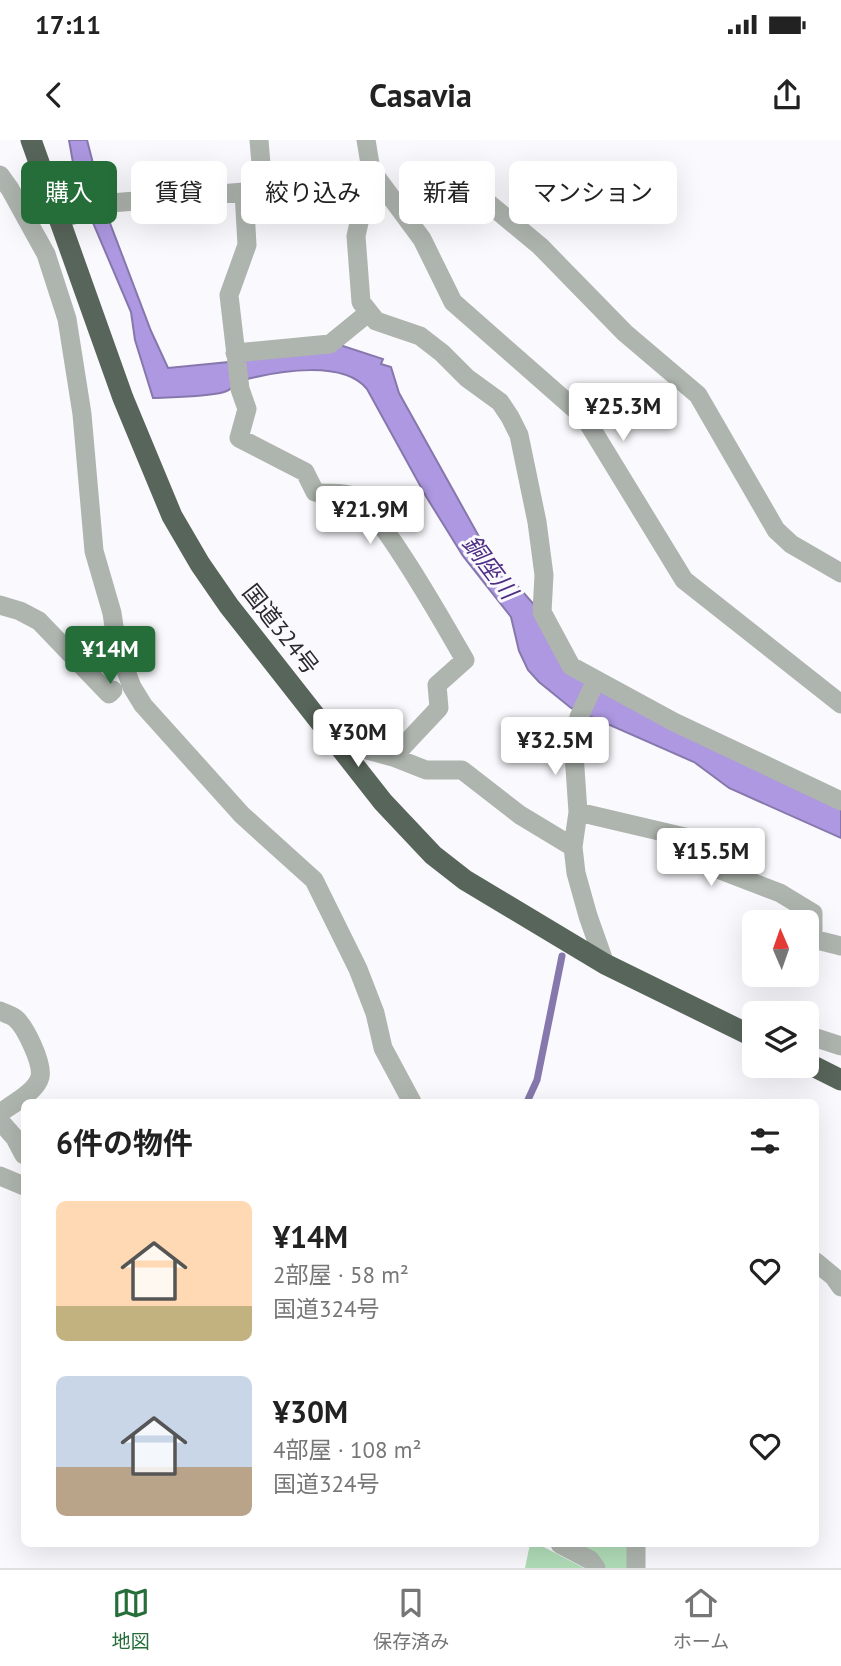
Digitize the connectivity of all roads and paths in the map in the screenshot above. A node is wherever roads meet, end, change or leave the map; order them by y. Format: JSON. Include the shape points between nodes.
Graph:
{"nodes":[{"id":1,"x":31,"y":140,"type":"edge"},
{"id":2,"x":259,"y":140,"type":"edge"},
{"id":3,"x":366,"y":140,"type":"edge"},
{"id":4,"x":38,"y":161,"type":"edge"},
{"id":5,"x":256,"y":161,"type":"edge"},
{"id":6,"x":370,"y":161,"type":"edge"},
{"id":7,"x":0,"y":175,"type":"edge"},
{"id":8,"x":385,"y":190,"type":"edge"},
{"id":9,"x":241,"y":191,"type":"edge"},
{"id":10,"x":117,"y":202,"type":"edge"},
{"id":11,"x":495,"y":209,"type":"edge"},
{"id":12,"x":59,"y":224,"type":"edge"},
{"id":13,"x":249,"y":224,"type":"edge"},
{"id":14,"x":359,"y":224,"type":"edge"},
{"id":15,"x":368,"y":313,"type":"junction"},
{"id":16,"x":236,"y":355,"type":"junction"},
{"id":17,"x":841,"y":573,"type":"edge"},
{"id":18,"x":0,"y":605,"type":"edge"},
{"id":19,"x":596,"y":680,"type":"junction"},
{"id":20,"x":113,"y":690,"type":"dead end"},
{"id":21,"x":841,"y":704,"type":"edge"},
{"id":22,"x":334,"y":741,"type":"junction"},
{"id":23,"x":393,"y":757,"type":"junction"},
{"id":24,"x":841,"y":801,"type":"edge"},
{"id":25,"x":578,"y":812,"type":"junction"},
{"id":26,"x":573,"y":847,"type":"junction"},
{"id":27,"x":841,"y":946,"type":"edge"},
{"id":28,"x":605,"y":964,"type":"junction"},
{"id":29,"x":0,"y":1011,"type":"edge"},
{"id":30,"x":742,"y":1031,"type":"edge"},
{"id":31,"x":819,"y":1039,"type":"edge"},
{"id":32,"x":841,"y":1046,"type":"edge"},
{"id":33,"x":819,"y":1069,"type":"edge"},
{"id":34,"x":841,"y":1080,"type":"edge"},
{"id":35,"x":410,"y":1099,"type":"edge"},
{"id":36,"x":0,"y":1113,"type":"edge"},
{"id":37,"x":0,"y":1121,"type":"edge"},
{"id":38,"x":21,"y":1149,"type":"edge"},
{"id":39,"x":0,"y":1176,"type":"edge"},
{"id":40,"x":21,"y":1185,"type":"edge"},
{"id":41,"x":819,"y":1264,"type":"edge"},
{"id":42,"x":841,"y":1287,"type":"edge"},
{"id":43,"x":566,"y":1547,"type":"edge"},
{"id":44,"x":636,"y":1547,"type":"edge"},
{"id":45,"x":596,"y":1568,"type":"edge"},
{"id":46,"x":636,"y":1568,"type":"edge"}],
"edges":[{"from":1,"to":4,"type":"highway","name":"国道324号"},
{"from":2,"to":5,"type":"street"},
{"from":3,"to":6,"type":"street"},
{"from":7,"to":35,"type":"street","via":[[46,254],[67,320],[82,414],[94,551],[117,647],[132,687],[238,810],[314,880],[358,970],[383,1048]]},
{"from":8,"to":21,"type":"street","via":[[422,239],[453,302],[585,418],[684,580]]},
{"from":9,"to":10,"type":"street"},
{"from":11,"to":17,"type":"street","via":[[540,246],[625,333],[698,395],[776,530]]},
{"from":12,"to":22,"type":"highway","name":"国道324号","via":[[172,516],[229,606]]},
{"from":13,"to":16,"type":"street","via":[[229,295]]},
{"from":14,"to":15,"type":"street","via":[[361,302]]},
{"from":15,"to":16,"type":"street","via":[[330,344]]},
{"from":15,"to":19,"type":"street","via":[[376,321],[420,336],[500,402],[510,417],[519,435],[537,522],[544,575],[542,612],[571,666]]},
{"from":16,"to":23,"type":"street","via":[[247,409],[239,438],[305,472],[315,492],[350,495],[366,506],[399,550],[465,660],[437,685],[439,708]]},
{"from":18,"to":20,"type":"street","via":[[39,621],[109,694]]},
{"from":19,"to":24,"type":"street"},
{"from":19,"to":25,"type":"street","via":[[573,739]]},
{"from":22,"to":23,"type":"street"},
{"from":22,"to":28,"type":"highway","name":"国道324号","via":[[433,855],[465,880]]},
{"from":23,"to":26,"type":"street","via":[[426,769],[462,770],[520,815]]},
{"from":25,"to":26,"type":"street"},
{"from":25,"to":27,"type":"street","via":[[706,842],[707,865],[780,893],[813,913],[813,939]]},
{"from":26,"to":28,"type":"street","via":[[576,873]]},
{"from":28,"to":30,"type":"highway","name":"国道324号"},
{"from":29,"to":36,"type":"street","via":[[16,1018],[40,1063],[40,1078],[31,1090]]},
{"from":31,"to":32,"type":"street"},
{"from":33,"to":34,"type":"highway"},
{"from":37,"to":38,"type":"street"},
{"from":39,"to":40,"type":"street"},
{"from":41,"to":42,"type":"street"},
{"from":43,"to":45,"type":"street"},
{"from":44,"to":46,"type":"street"}]}
